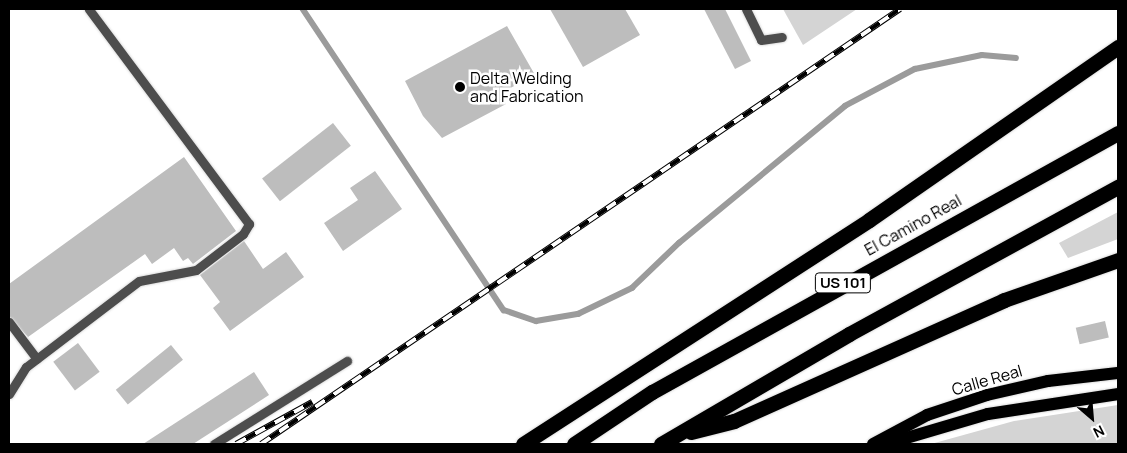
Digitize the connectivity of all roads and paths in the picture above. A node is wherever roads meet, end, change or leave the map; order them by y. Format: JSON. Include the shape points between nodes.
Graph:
{"nodes":[{"id":1,"x":89,"y":9,"type":"edge"},
{"id":2,"x":746,"y":9,"type":"edge"},
{"id":3,"x":782,"y":37,"type":"dead end"},
{"id":4,"x":1118,"y":47,"type":"edge"},
{"id":5,"x":1118,"y":133,"type":"edge"},
{"id":6,"x":1118,"y":187,"type":"edge"},
{"id":7,"x":1118,"y":260,"type":"edge"},
{"id":8,"x":9,"y":322,"type":"edge"},
{"id":9,"x":37,"y":359,"type":"junction"},
{"id":10,"x":347,"y":361,"type":"dead end"},
{"id":11,"x":1118,"y":373,"type":"edge"},
{"id":12,"x":9,"y":394,"type":"edge"},
{"id":13,"x":1118,"y":394,"type":"edge"},
{"id":14,"x":667,"y":440,"type":"edge"},
{"id":15,"x":214,"y":444,"type":"edge"},
{"id":16,"x":523,"y":444,"type":"edge"},
{"id":17,"x":574,"y":444,"type":"edge"},
{"id":18,"x":873,"y":444,"type":"edge"},
{"id":19,"x":886,"y":444,"type":"edge"}],
"edges":[{"from":1,"to":9,"type":"lane","via":[[249,224],[243,234],[196,270],[139,281]]},
{"from":2,"to":3,"type":"lane","via":[[761,40]]},
{"from":4,"to":16,"type":"highway","via":[[869,220]]},
{"from":5,"to":17,"type":"highway","name":"El Camino Real","number":"US 101","via":[[652,392]]},
{"from":6,"to":14,"type":"highway","number":"US 101"},
{"from":7,"to":14,"type":"highway","via":[[1004,300],[734,421]]},
{"from":8,"to":9,"type":"lane"},
{"from":9,"to":12,"type":"lane"},
{"from":10,"to":15,"type":"lane"},
{"from":11,"to":18,"type":"main road","name":"Calle Real","via":[[1048,381],[987,395],[928,415]]},
{"from":13,"to":19,"type":"main road","name":"Calle Real","via":[[988,414]]}]}
